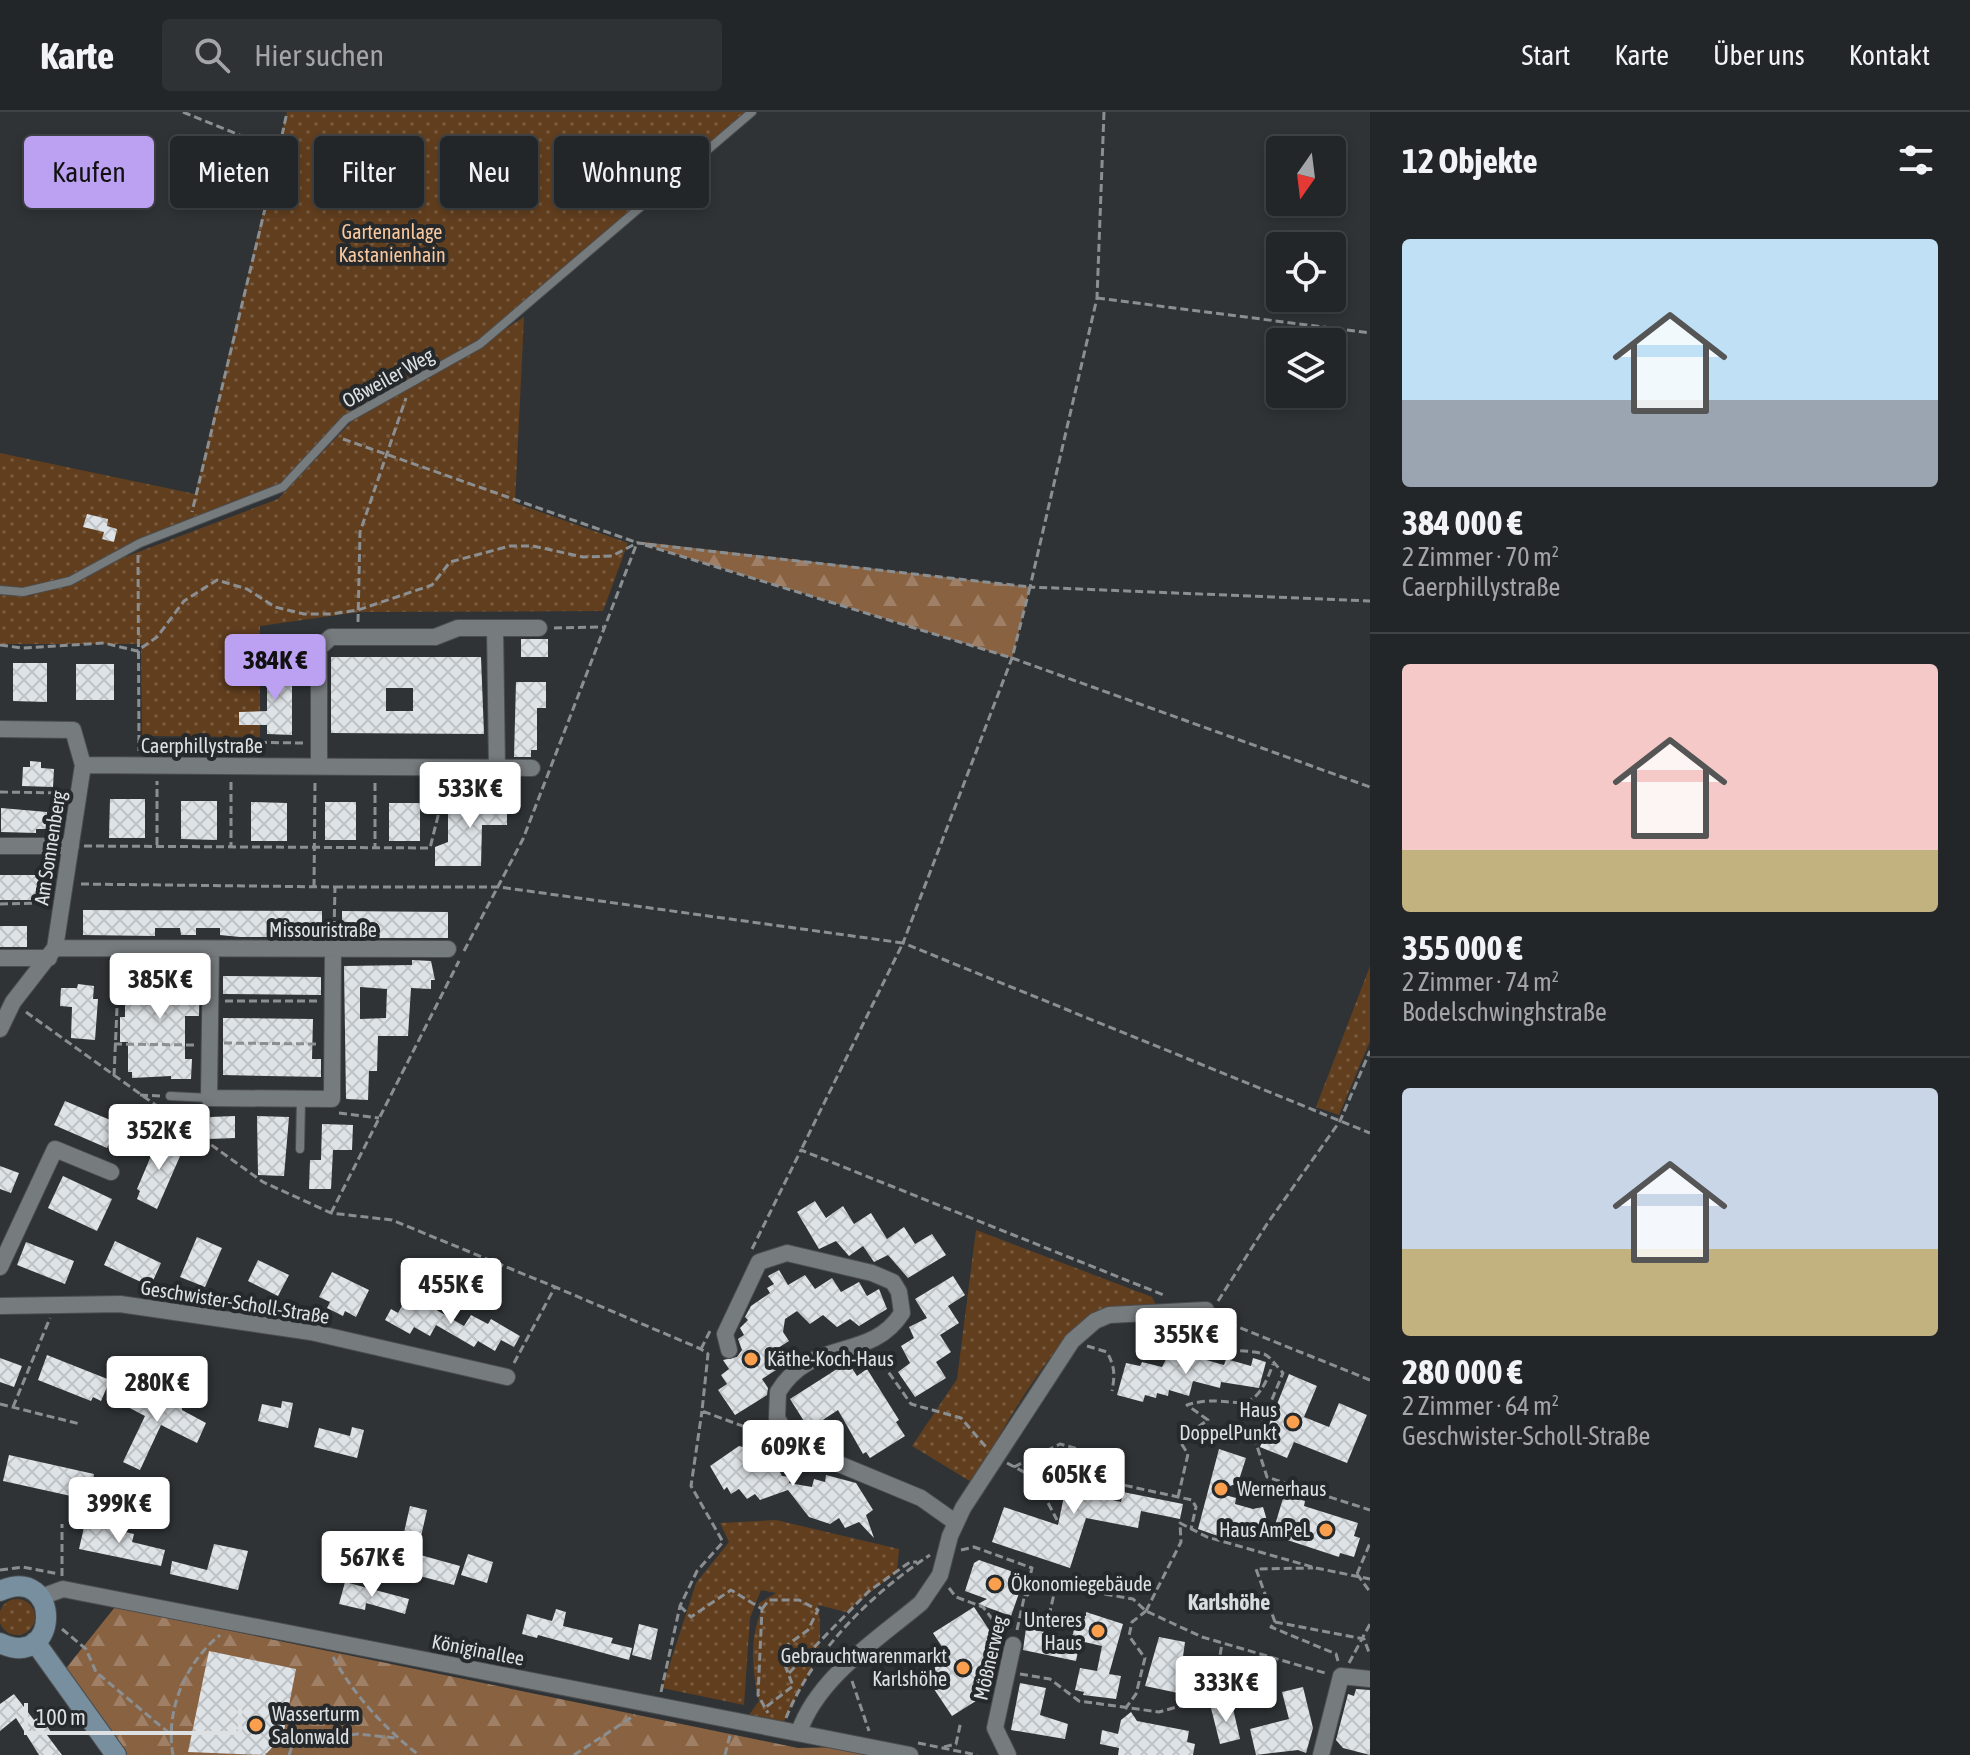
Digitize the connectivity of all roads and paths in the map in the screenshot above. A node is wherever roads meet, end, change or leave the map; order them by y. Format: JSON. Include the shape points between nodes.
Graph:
{"nodes":[{"id":1,"x":183,"y":112,"type":"edge"},
{"id":2,"x":287,"y":112,"type":"edge"},
{"id":3,"x":752,"y":112,"type":"edge"},
{"id":4,"x":1104,"y":112,"type":"edge"},
{"id":5,"x":242,"y":136,"type":"edge"},
{"id":6,"x":282,"y":136,"type":"edge"},
{"id":7,"x":265,"y":208,"type":"edge"},
{"id":8,"x":1097,"y":298,"type":"junction"},
{"id":9,"x":1370,"y":333,"type":"edge"},
{"id":10,"x":411,"y":383,"type":"junction"},
{"id":11,"x":330,"y":435,"type":"junction"},
{"id":12,"x":388,"y":455,"type":"junction"},
{"id":13,"x":188,"y":523,"type":"junction"},
{"id":14,"x":140,"y":543,"type":"junction"},
{"id":15,"x":637,"y":543,"type":"junction"},
{"id":16,"x":1030,"y":587,"type":"junction"},
{"id":17,"x":0,"y":590,"type":"edge"},
{"id":18,"x":1370,"y":601,"type":"edge"},
{"id":19,"x":358,"y":610,"type":"junction"},
{"id":20,"x":605,"y":627,"type":"junction"},
{"id":21,"x":495,"y":628,"type":"junction"},
{"id":22,"x":539,"y":628,"type":"joint"},
{"id":23,"x":0,"y":645,"type":"edge"},
{"id":24,"x":137,"y":651,"type":"junction"},
{"id":25,"x":1012,"y":658,"type":"junction"},
{"id":26,"x":0,"y":729,"type":"edge"},
{"id":27,"x":138,"y":741,"type":"junction"},
{"id":28,"x":319,"y":743,"type":"junction"},
{"id":29,"x":83,"y":765,"type":"junction"},
{"id":30,"x":139,"y":765,"type":"junction"},
{"id":31,"x":317,"y":766,"type":"junction"},
{"id":32,"x":439,"y":767,"type":"junction"},
{"id":33,"x":497,"y":768,"type":"junction"},
{"id":34,"x":532,"y":768,"type":"dead end"},
{"id":35,"x":231,"y":785,"type":"dead end"},
{"id":36,"x":157,"y":786,"type":"dead end"},
{"id":37,"x":375,"y":787,"type":"dead end"},
{"id":38,"x":1370,"y":787,"type":"edge"},
{"id":39,"x":0,"y":792,"type":"edge"},
{"id":40,"x":52,"y":793,"type":"dead end"},
{"id":41,"x":0,"y":846,"type":"edge"},
{"id":42,"x":71,"y":846,"type":"junction"},
{"id":43,"x":157,"y":847,"type":"junction"},
{"id":44,"x":231,"y":847,"type":"junction"},
{"id":45,"x":314,"y":847,"type":"junction"},
{"id":46,"x":375,"y":848,"type":"junction"},
{"id":47,"x":65,"y":884,"type":"junction"},
{"id":48,"x":314,"y":887,"type":"junction"},
{"id":49,"x":335,"y":887,"type":"junction"},
{"id":50,"x":499,"y":887,"type":"junction"},
{"id":51,"x":62,"y":903,"type":"junction"},
{"id":52,"x":0,"y":904,"type":"edge"},
{"id":53,"x":903,"y":943,"type":"junction"},
{"id":54,"x":448,"y":949,"type":"dead end"},
{"id":55,"x":211,"y":950,"type":"junction"},
{"id":56,"x":333,"y":950,"type":"junction"},
{"id":57,"x":119,"y":951,"type":"junction"},
{"id":58,"x":52,"y":953,"type":"junction"},
{"id":59,"x":0,"y":958,"type":"edge"},
{"id":60,"x":13,"y":1002,"type":"junction"},
{"id":61,"x":0,"y":1029,"type":"edge"},
{"id":62,"x":237,"y":1043,"type":"dead end"},
{"id":63,"x":114,"y":1044,"type":"junction"},
{"id":64,"x":332,"y":1044,"type":"junction"},
{"id":65,"x":209,"y":1045,"type":"junction"},
{"id":66,"x":1370,"y":1051,"type":"edge"},
{"id":67,"x":114,"y":1076,"type":"junction"},
{"id":68,"x":140,"y":1095,"type":"junction"},
{"id":69,"x":170,"y":1096,"type":"joint"},
{"id":70,"x":209,"y":1098,"type":"junction"},
{"id":71,"x":301,"y":1099,"type":"junction"},
{"id":72,"x":332,"y":1099,"type":"junction"},
{"id":73,"x":380,"y":1118,"type":"junction"},
{"id":74,"x":1340,"y":1121,"type":"junction"},
{"id":75,"x":1370,"y":1133,"type":"edge"},
{"id":76,"x":300,"y":1149,"type":"dead end"},
{"id":77,"x":801,"y":1150,"type":"junction"},
{"id":78,"x":111,"y":1172,"type":"dead end"},
{"id":79,"x":331,"y":1213,"type":"junction"},
{"id":80,"x":751,"y":1250,"type":"dead end"},
{"id":81,"x":0,"y":1267,"type":"edge"},
{"id":82,"x":555,"y":1287,"type":"junction"},
{"id":83,"x":52,"y":1305,"type":"junction"},
{"id":84,"x":0,"y":1306,"type":"edge"},
{"id":85,"x":1175,"y":1310,"type":"junction"},
{"id":86,"x":1206,"y":1310,"type":"junction"},
{"id":87,"x":716,"y":1321,"type":"dead end"},
{"id":88,"x":1072,"y":1341,"type":"junction"},
{"id":89,"x":1198,"y":1342,"type":"junction"},
{"id":90,"x":869,"y":1343,"type":"junction"},
{"id":91,"x":701,"y":1349,"type":"junction"},
{"id":92,"x":729,"y":1350,"type":"dead end"},
{"id":93,"x":1141,"y":1351,"type":"dead end"},
{"id":94,"x":1274,"y":1363,"type":"junction"},
{"id":95,"x":507,"y":1377,"type":"joint"},
{"id":96,"x":1370,"y":1380,"type":"edge"},
{"id":97,"x":1112,"y":1391,"type":"dead end"},
{"id":98,"x":0,"y":1404,"type":"edge"},
{"id":99,"x":13,"y":1407,"type":"junction"},
{"id":100,"x":702,"y":1411,"type":"junction"},
{"id":101,"x":80,"y":1424,"type":"dead end"},
{"id":102,"x":793,"y":1445,"type":"junction"},
{"id":103,"x":996,"y":1457,"type":"junction"},
{"id":104,"x":1178,"y":1497,"type":"junction"},
{"id":105,"x":1370,"y":1510,"type":"edge"},
{"id":106,"x":1057,"y":1520,"type":"dead end"},
{"id":107,"x":955,"y":1522,"type":"junction"},
{"id":108,"x":62,"y":1524,"type":"dead end"},
{"id":109,"x":1191,"y":1529,"type":"junction"},
{"id":110,"x":1370,"y":1543,"type":"edge"},
{"id":111,"x":944,"y":1554,"type":"junction"},
{"id":112,"x":920,"y":1562,"type":"junction"},
{"id":113,"x":1316,"y":1568,"type":"junction"},
{"id":114,"x":2,"y":1570,"type":"edge"},
{"id":115,"x":1357,"y":1574,"type":"junction"},
{"id":116,"x":940,"y":1575,"type":"junction"},
{"id":117,"x":1370,"y":1579,"type":"edge"},
{"id":118,"x":1056,"y":1584,"type":"junction"},
{"id":119,"x":0,"y":1591,"type":"edge"},
{"id":120,"x":1370,"y":1592,"type":"edge"},
{"id":121,"x":41,"y":1597,"type":"junction"},
{"id":122,"x":1024,"y":1598,"type":"junction"},
{"id":123,"x":680,"y":1606,"type":"junction"},
{"id":124,"x":762,"y":1609,"type":"junction"},
{"id":125,"x":1146,"y":1611,"type":"junction"},
{"id":126,"x":1049,"y":1616,"type":"dead end"},
{"id":127,"x":225,"y":1620,"type":"junction"},
{"id":128,"x":1275,"y":1622,"type":"junction"},
{"id":129,"x":1370,"y":1624,"type":"edge"},
{"id":130,"x":62,"y":1629,"type":"dead end"},
{"id":131,"x":1364,"y":1639,"type":"junction"},
{"id":132,"x":35,"y":1642,"type":"junction"},
{"id":133,"x":0,"y":1643,"type":"edge"},
{"id":134,"x":1222,"y":1643,"type":"junction"},
{"id":135,"x":1013,"y":1645,"type":"junction"},
{"id":136,"x":332,"y":1655,"type":"dead end"},
{"id":137,"x":1370,"y":1655,"type":"edge"},
{"id":138,"x":849,"y":1664,"type":"junction"},
{"id":139,"x":1007,"y":1671,"type":"junction"},
{"id":140,"x":789,"y":1673,"type":"junction"},
{"id":141,"x":1341,"y":1676,"type":"junction"},
{"id":142,"x":1370,"y":1679,"type":"edge"},
{"id":143,"x":652,"y":1704,"type":"junction"},
{"id":144,"x":765,"y":1707,"type":"junction"},
{"id":145,"x":1125,"y":1709,"type":"junction"},
{"id":146,"x":961,"y":1721,"type":"dead end"},
{"id":147,"x":785,"y":1729,"type":"junction"},
{"id":148,"x":169,"y":1733,"type":"junction"},
{"id":149,"x":730,"y":1734,"type":"dead end"},
{"id":150,"x":397,"y":1739,"type":"junction"},
{"id":151,"x":871,"y":1747,"type":"junction"},
{"id":152,"x":941,"y":1748,"type":"dead end"},
{"id":153,"x":1326,"y":1754,"type":"edge"},
{"id":154,"x":116,"y":1755,"type":"edge"},
{"id":155,"x":173,"y":1755,"type":"edge"},
{"id":156,"x":289,"y":1755,"type":"edge"},
{"id":157,"x":419,"y":1755,"type":"edge"},
{"id":158,"x":574,"y":1755,"type":"edge"},
{"id":159,"x":725,"y":1755,"type":"edge"},
{"id":160,"x":910,"y":1755,"type":"edge"},
{"id":161,"x":1008,"y":1755,"type":"edge"}],
"edges":[{"from":1,"to":5,"type":"path"},
{"from":2,"to":6,"type":"path"},
{"from":3,"to":10,"type":"lane","name":"Oßweiler Weg","via":[[480,344]]},
{"from":4,"to":8,"type":"path"},
{"from":7,"to":13,"type":"path"},
{"from":8,"to":9,"type":"path"},
{"from":8,"to":16,"type":"path"},
{"from":10,"to":11,"type":"lane","name":"Oßweiler Weg","via":[[346,419]]},
{"from":10,"to":12,"type":"path"},
{"from":11,"to":12,"type":"path"},
{"from":11,"to":13,"type":"lane","name":"Oßweiler Weg","via":[[283,487]]},
{"from":12,"to":15,"type":"path"},
{"from":12,"to":19,"type":"path","via":[[360,532]]},
{"from":13,"to":14,"type":"lane","name":"Oßweiler Weg"},
{"from":14,"to":17,"type":"lane","name":"Oßweiler Weg","via":[[70,581],[23,592]]},
{"from":14,"to":24,"type":"path"},
{"from":15,"to":16,"type":"path"},
{"from":15,"to":19,"type":"path","via":[[612,556],[583,557],[510,546],[450,562],[432,585]]},
{"from":15,"to":20,"type":"path"},
{"from":15,"to":25,"type":"path"},
{"from":16,"to":18,"type":"path"},
{"from":16,"to":25,"type":"path"},
{"from":19,"to":24,"type":"path","via":[[304,614],[275,607],[247,589],[217,580],[184,601],[157,637]]},
{"from":20,"to":22,"type":"path"},
{"from":20,"to":50,"type":"path","via":[[523,839]]},
{"from":21,"to":22,"type":"street"},
{"from":21,"to":28,"type":"street","via":[[458,628],[435,637],[331,637],[319,648]]},
{"from":21,"to":33,"type":"street"},
{"from":23,"to":24,"type":"path","via":[[104,643]]},
{"from":24,"to":27,"type":"path"},
{"from":25,"to":38,"type":"path"},
{"from":25,"to":53,"type":"path"},
{"from":26,"to":29,"type":"street","name":"Am Sonnenberg","via":[[73,730]]},
{"from":27,"to":28,"type":"path"},
{"from":27,"to":30,"type":"path"},
{"from":28,"to":31,"type":"street"},
{"from":29,"to":30,"type":"street","name":"Caerphillystraße"},
{"from":29,"to":42,"type":"street","name":"Am Sonnenberg"},
{"from":30,"to":31,"type":"street","name":"Caerphillystraße"},
{"from":31,"to":32,"type":"street","name":"Caerphillystraße"},
{"from":31,"to":45,"type":"path"},
{"from":32,"to":33,"type":"street","name":"Caerphillystraße"},
{"from":32,"to":46,"type":"path","via":[[438,816],[430,848]]},
{"from":33,"to":34,"type":"street","name":"Caerphillystraße"},
{"from":35,"to":44,"type":"path"},
{"from":36,"to":43,"type":"path"},
{"from":37,"to":46,"type":"path"},
{"from":39,"to":40,"type":"path"},
{"from":41,"to":42,"type":"street"},
{"from":42,"to":43,"type":"path"},
{"from":42,"to":47,"type":"street","name":"Am Sonnenberg"},
{"from":43,"to":44,"type":"path"},
{"from":44,"to":45,"type":"path"},
{"from":45,"to":46,"type":"path"},
{"from":45,"to":48,"type":"path"},
{"from":47,"to":48,"type":"path"},
{"from":47,"to":51,"type":"street","name":"Am Sonnenberg"},
{"from":48,"to":49,"type":"path"},
{"from":49,"to":50,"type":"path"},
{"from":49,"to":56,"type":"path"},
{"from":50,"to":53,"type":"path"},
{"from":50,"to":73,"type":"path"},
{"from":51,"to":52,"type":"path"},
{"from":51,"to":58,"type":"street","name":"Am Sonnenberg"},
{"from":53,"to":74,"type":"path"},
{"from":53,"to":77,"type":"path"},
{"from":54,"to":56,"type":"street","name":"Missouristraße"},
{"from":55,"to":56,"type":"street","name":"Missouristraße"},
{"from":55,"to":57,"type":"street","name":"Missouristraße"},
{"from":55,"to":65,"type":"street"},
{"from":56,"to":64,"type":"street"},
{"from":57,"to":58,"type":"street","name":"Missouristraße"},
{"from":57,"to":63,"type":"path"},
{"from":58,"to":59,"type":"street","name":"Missouristraße"},
{"from":58,"to":60,"type":"street"},
{"from":60,"to":61,"type":"street"},
{"from":60,"to":67,"type":"path"},
{"from":62,"to":64,"type":"path"},
{"from":63,"to":65,"type":"path"},
{"from":63,"to":67,"type":"path"},
{"from":64,"to":72,"type":"street"},
{"from":65,"to":70,"type":"street"},
{"from":66,"to":74,"type":"path"},
{"from":67,"to":68,"type":"path"},
{"from":68,"to":69,"type":"path"},
{"from":68,"to":79,"type":"path","via":[[263,1182]]},
{"from":69,"to":70,"type":"lane"},
{"from":70,"to":71,"type":"street"},
{"from":71,"to":72,"type":"street"},
{"from":71,"to":76,"type":"lane"},
{"from":72,"to":73,"type":"path","via":[[338,1112]]},
{"from":73,"to":79,"type":"path"},
{"from":74,"to":75,"type":"path"},
{"from":74,"to":86,"type":"path","via":[[1225,1293]]},
{"from":77,"to":80,"type":"path"},
{"from":77,"to":85,"type":"path","via":[[1156,1290]]},
{"from":78,"to":81,"type":"street","via":[[55,1149]]},
{"from":79,"to":82,"type":"path","via":[[392,1220]]},
{"from":82,"to":91,"type":"path"},
{"from":82,"to":95,"type":"path"},
{"from":83,"to":84,"type":"street","name":"Geschwister-Scholl-Straße"},
{"from":83,"to":95,"type":"street","name":"Geschwister-Scholl-Straße","via":[[120,1304],[311,1332]]},
{"from":83,"to":99,"type":"path"},
{"from":85,"to":86,"type":"street"},
{"from":85,"to":88,"type":"street","via":[[1109,1315]]},
{"from":86,"to":89,"type":"path"},
{"from":86,"to":96,"type":"path"},
{"from":87,"to":91,"type":"path"},
{"from":88,"to":97,"type":"path","via":[[1107,1352],[1115,1373]]},
{"from":88,"to":103,"type":"street"},
{"from":89,"to":93,"type":"path","via":[[1166,1338]]},
{"from":89,"to":94,"type":"path","via":[[1211,1350],[1265,1354]]},
{"from":90,"to":92,"type":"street","via":[[890,1332],[902,1313],[893,1282],[787,1253],[759,1262],[725,1334]]},
{"from":90,"to":102,"type":"street","via":[[822,1355],[785,1380],[775,1405],[782,1431]]},
{"from":90,"to":103,"type":"path","via":[[911,1404],[961,1418]]},
{"from":91,"to":100,"type":"path","via":[[708,1354]]},
{"from":94,"to":104,"type":"path","via":[[1256,1399],[1205,1399],[1187,1405],[1208,1420],[1179,1440],[1188,1454]]},
{"from":94,"to":105,"type":"path","via":[[1283,1373],[1255,1440],[1267,1477]]},
{"from":98,"to":99,"type":"path"},
{"from":99,"to":101,"type":"path"},
{"from":100,"to":102,"type":"path"},
{"from":100,"to":123,"type":"path","via":[[691,1486],[723,1542],[697,1571]]},
{"from":102,"to":107,"type":"street","via":[[921,1498]]},
{"from":103,"to":107,"type":"street"},
{"from":104,"to":106,"type":"path","via":[[1123,1485],[1097,1454],[1060,1444],[1014,1467],[1035,1478]]},
{"from":104,"to":109,"type":"path","via":[[1192,1500],[1196,1507]]},
{"from":107,"to":111,"type":"street"},
{"from":108,"to":114,"type":"path","via":[[62,1575],[23,1567]]},
{"from":109,"to":113,"type":"path"},
{"from":109,"to":125,"type":"path","via":[[1180,1523],[1181,1542]]},
{"from":110,"to":115,"type":"path"},
{"from":111,"to":112,"type":"path"},
{"from":111,"to":116,"type":"street"},
{"from":111,"to":122,"type":"path","via":[[974,1547],[1032,1568]]},
{"from":112,"to":140,"type":"path","via":[[910,1562],[869,1591]]},
{"from":112,"to":147,"type":"path","via":[[882,1588],[830,1646],[796,1693]]},
{"from":113,"to":115,"type":"path"},
{"from":113,"to":128,"type":"path","via":[[1256,1569]]},
{"from":115,"to":117,"type":"path"},
{"from":115,"to":120,"type":"path"},
{"from":116,"to":135,"type":"path","via":[[956,1597],[983,1607]]},
{"from":116,"to":138,"type":"street","via":[[921,1603]]},
{"from":118,"to":122,"type":"path","name":"Mößnerweg","via":[[1041,1583]]},
{"from":118,"to":125,"type":"path","via":[[1133,1599]]},
{"from":118,"to":126,"type":"path"},
{"from":119,"to":121,"type":"main road","via":[[26,1588]]},
{"from":121,"to":127,"type":"street","name":"Königinallee","via":[[63,1589]]},
{"from":121,"to":132,"type":"main road","via":[[48,1621]]},
{"from":122,"to":135,"type":"path","name":"Mößnerweg"},
{"from":123,"to":124,"type":"path","via":[[691,1617],[731,1590]]},
{"from":123,"to":143,"type":"path","via":[[662,1692]]},
{"from":124,"to":140,"type":"path","via":[[769,1600],[799,1600],[818,1610],[808,1630],[786,1646],[783,1660]]},
{"from":124,"to":144,"type":"path","via":[[758,1695]]},
{"from":125,"to":134,"type":"path"},
{"from":125,"to":145,"type":"path","via":[[1132,1622],[1129,1636],[1145,1658],[1136,1694]]},
{"from":127,"to":143,"type":"street","name":"Königinallee"},
{"from":127,"to":148,"type":"path","via":[[222,1634],[190,1666]]},
{"from":128,"to":131,"type":"path"},
{"from":128,"to":141,"type":"path","via":[[1271,1627],[1336,1654]]},
{"from":129,"to":131,"type":"path"},
{"from":130,"to":148,"type":"path","via":[[86,1649],[96,1672]]},
{"from":131,"to":137,"type":"path"},
{"from":131,"to":141,"type":"path"},
{"from":132,"to":133,"type":"main road","via":[[18,1648]]},
{"from":132,"to":154,"type":"main road"},
{"from":134,"to":141,"type":"path"},
{"from":134,"to":145,"type":"path","via":[[1216,1681],[1184,1705],[1159,1712]]},
{"from":135,"to":139,"type":"street","name":"Mößnerweg"},
{"from":136,"to":150,"type":"path","via":[[343,1677]]},
{"from":138,"to":147,"type":"street"},
{"from":138,"to":151,"type":"path"},
{"from":139,"to":145,"type":"path","via":[[1050,1679],[1079,1701]]},
{"from":139,"to":161,"type":"street","name":"Mößnerweg","via":[[995,1728]]},
{"from":140,"to":144,"type":"path","via":[[793,1686]]},
{"from":141,"to":142,"type":"street"},
{"from":141,"to":153,"type":"street"},
{"from":143,"to":147,"type":"street","name":"Königinallee"},
{"from":143,"to":158,"type":"path"},
{"from":144,"to":147,"type":"path"},
{"from":146,"to":152,"type":"path","via":[[956,1744]]},
{"from":147,"to":151,"type":"street","name":"Königinallee"},
{"from":148,"to":155,"type":"path"},
{"from":149,"to":159,"type":"path"},
{"from":150,"to":156,"type":"path","via":[[358,1734],[294,1741]]},
{"from":150,"to":157,"type":"path"},
{"from":151,"to":160,"type":"street","name":"Königinallee"}]}
